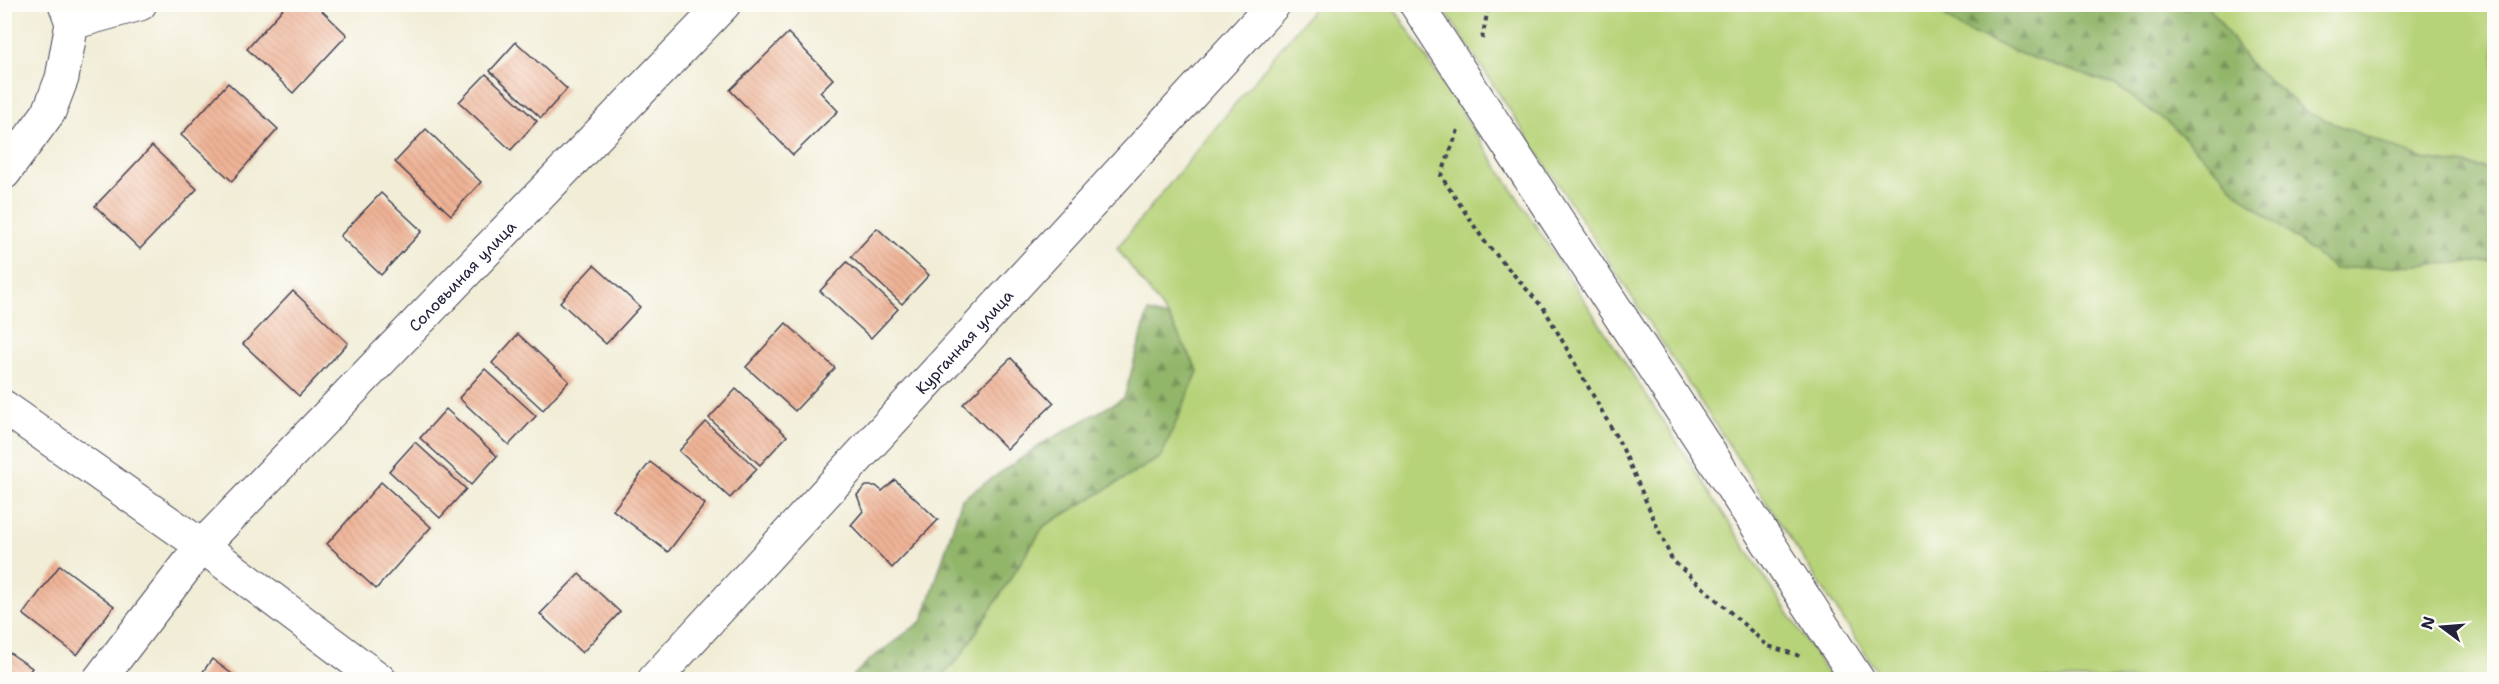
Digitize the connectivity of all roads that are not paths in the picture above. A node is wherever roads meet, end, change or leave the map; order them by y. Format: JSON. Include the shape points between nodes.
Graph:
{"nodes":[{"id":1,"x":140,"y":4,"type":"edge"},
{"id":2,"x":724,"y":4,"type":"edge"},
{"id":3,"x":1274,"y":4,"type":"edge"},
{"id":4,"x":1416,"y":4,"type":"edge"},
{"id":5,"x":69,"y":14,"type":"edge"},
{"id":6,"x":4,"y":173,"type":"edge"},
{"id":7,"x":4,"y":407,"type":"edge"},
{"id":8,"x":201,"y":546,"type":"junction"},
{"id":9,"x":1856,"y":676,"type":"edge"},
{"id":10,"x":99,"y":680,"type":"edge"},
{"id":11,"x":380,"y":680,"type":"edge"},
{"id":12,"x":654,"y":680,"type":"edge"}],
"edges":[{"from":1,"to":5,"type":"street"},
{"from":2,"to":8,"type":"street","name":"Соловьиная улица"},
{"from":3,"to":12,"type":"street","name":"Курганная улица"},
{"from":4,"to":9,"type":"street"},
{"from":5,"to":6,"type":"street","via":[[62,78],[49,112]]},
{"from":7,"to":8,"type":"street"},
{"from":8,"to":10,"type":"street","name":"Соловьиная улица"},
{"from":8,"to":11,"type":"street"}]}
